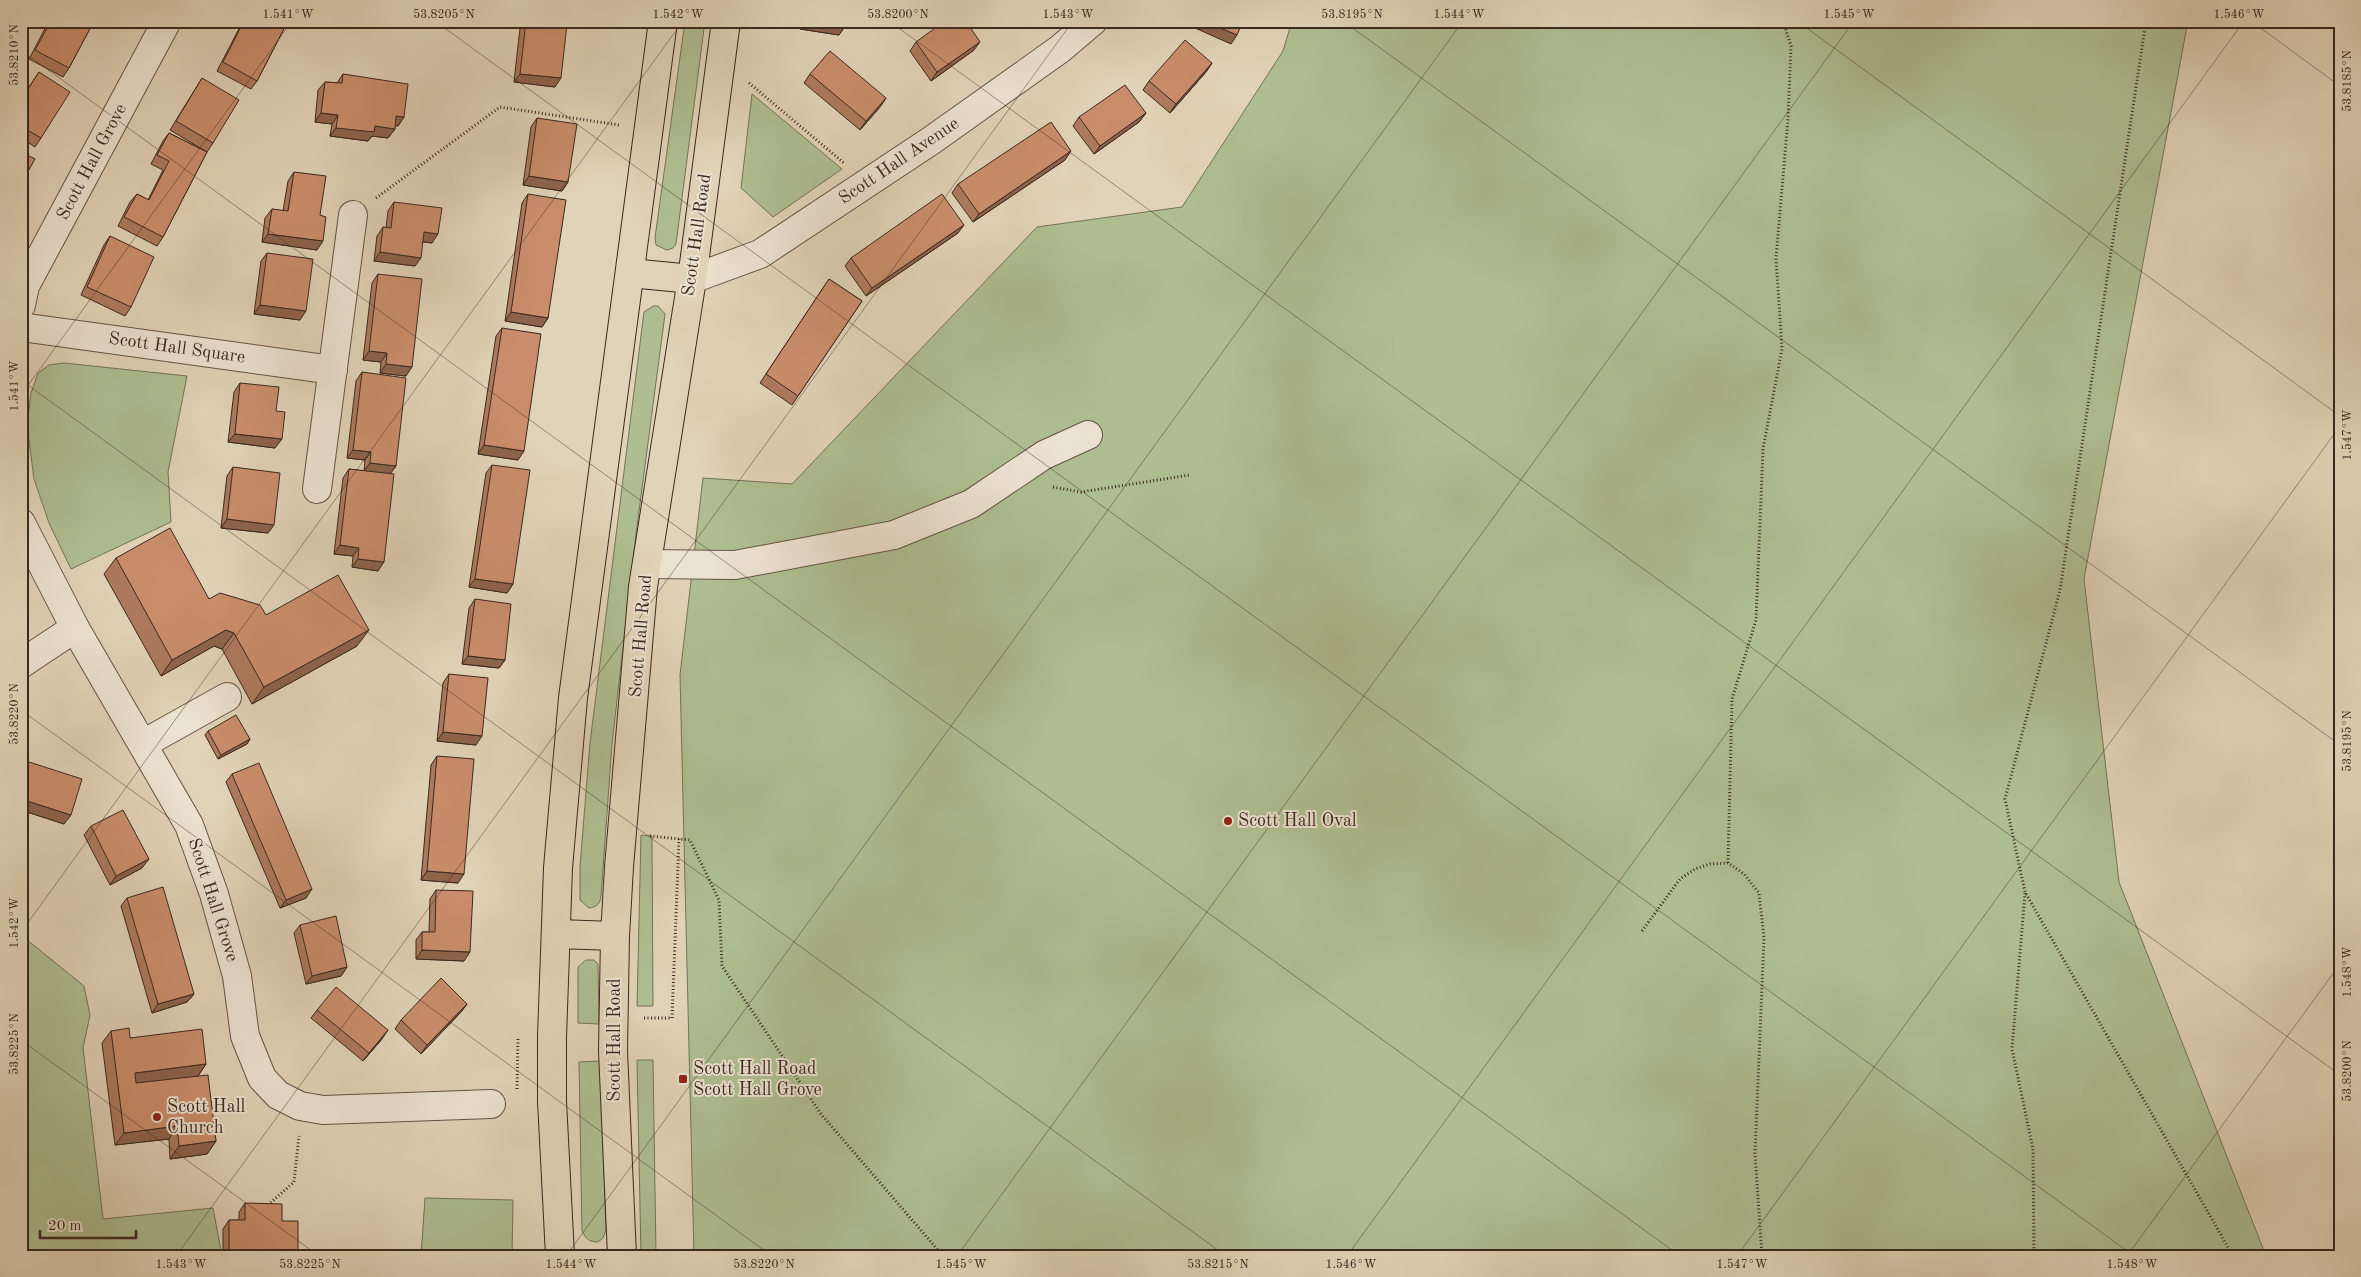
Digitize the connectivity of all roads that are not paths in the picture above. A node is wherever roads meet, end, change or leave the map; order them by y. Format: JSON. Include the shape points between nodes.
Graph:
{"nodes":[{"id":1,"x":167,"y":21,"type":"edge"},
{"id":2,"x":663,"y":21,"type":"edge"},
{"id":3,"x":726,"y":21,"type":"edge"},
{"id":4,"x":1093,"y":21,"type":"edge"},
{"id":5,"x":353,"y":214,"type":"road end"},
{"id":6,"x":630,"y":273,"type":"junction"},
{"id":7,"x":692,"y":279,"type":"junction"},
{"id":8,"x":21,"y":305,"type":"edge"},
{"id":9,"x":21,"y":327,"type":"edge"},
{"id":10,"x":333,"y":370,"type":"junction"},
{"id":11,"x":1088,"y":435,"type":"dead end"},
{"id":12,"x":317,"y":489,"type":"dead end"},
{"id":13,"x":21,"y":523,"type":"edge"},
{"id":14,"x":647,"y":564,"type":"junction"},
{"id":15,"x":75,"y":628,"type":"junction"},
{"id":16,"x":21,"y":664,"type":"edge"},
{"id":17,"x":227,"y":697,"type":"dead end"},
{"id":18,"x":143,"y":744,"type":"junction"},
{"id":19,"x":557,"y":934,"type":"junction"},
{"id":20,"x":615,"y":936,"type":"junction"},
{"id":21,"x":491,"y":1104,"type":"dead end"},
{"id":22,"x":560,"y":1256,"type":"edge"},
{"id":23,"x":622,"y":1256,"type":"edge"}],
"edges":[{"from":1,"to":8,"type":"street","name":"Scott Hall Grove","via":[[25,286]]},
{"from":2,"to":6,"type":"highway"},
{"from":3,"to":7,"type":"highway","name":"Scott Hall Road"},
{"from":4,"to":7,"type":"street","name":"Scott Hall Avenue","via":[[1052,55],[760,254]]},
{"from":5,"to":10,"type":"street"},
{"from":6,"to":7,"type":"highway"},
{"from":6,"to":19,"type":"highway","via":[[573,698],[558,868]]},
{"from":7,"to":14,"type":"highway","name":"Scott Hall Road"},
{"from":9,"to":10,"type":"street","name":"Scott Hall Square"},
{"from":10,"to":12,"type":"street"},
{"from":11,"to":14,"type":"street","via":[[1044,455],[971,504],[894,535],[735,565]]},
{"from":13,"to":15,"type":"street","name":"Scott Hall Grove"},
{"from":14,"to":20,"type":"highway","name":"Scott Hall Road"},
{"from":15,"to":16,"type":"street"},
{"from":15,"to":18,"type":"street","name":"Scott Hall Grove"},
{"from":17,"to":18,"type":"street"},
{"from":18,"to":21,"type":"street","name":"Scott Hall Grove","via":[[189,825],[214,894],[237,976],[251,1056],[262,1078],[278,1095],[300,1106],[323,1110]]},
{"from":19,"to":20,"type":"highway"},
{"from":19,"to":22,"type":"highway","via":[[552,1101]]},
{"from":20,"to":23,"type":"highway","name":"Scott Hall Road","via":[[614,1051]]}]}
